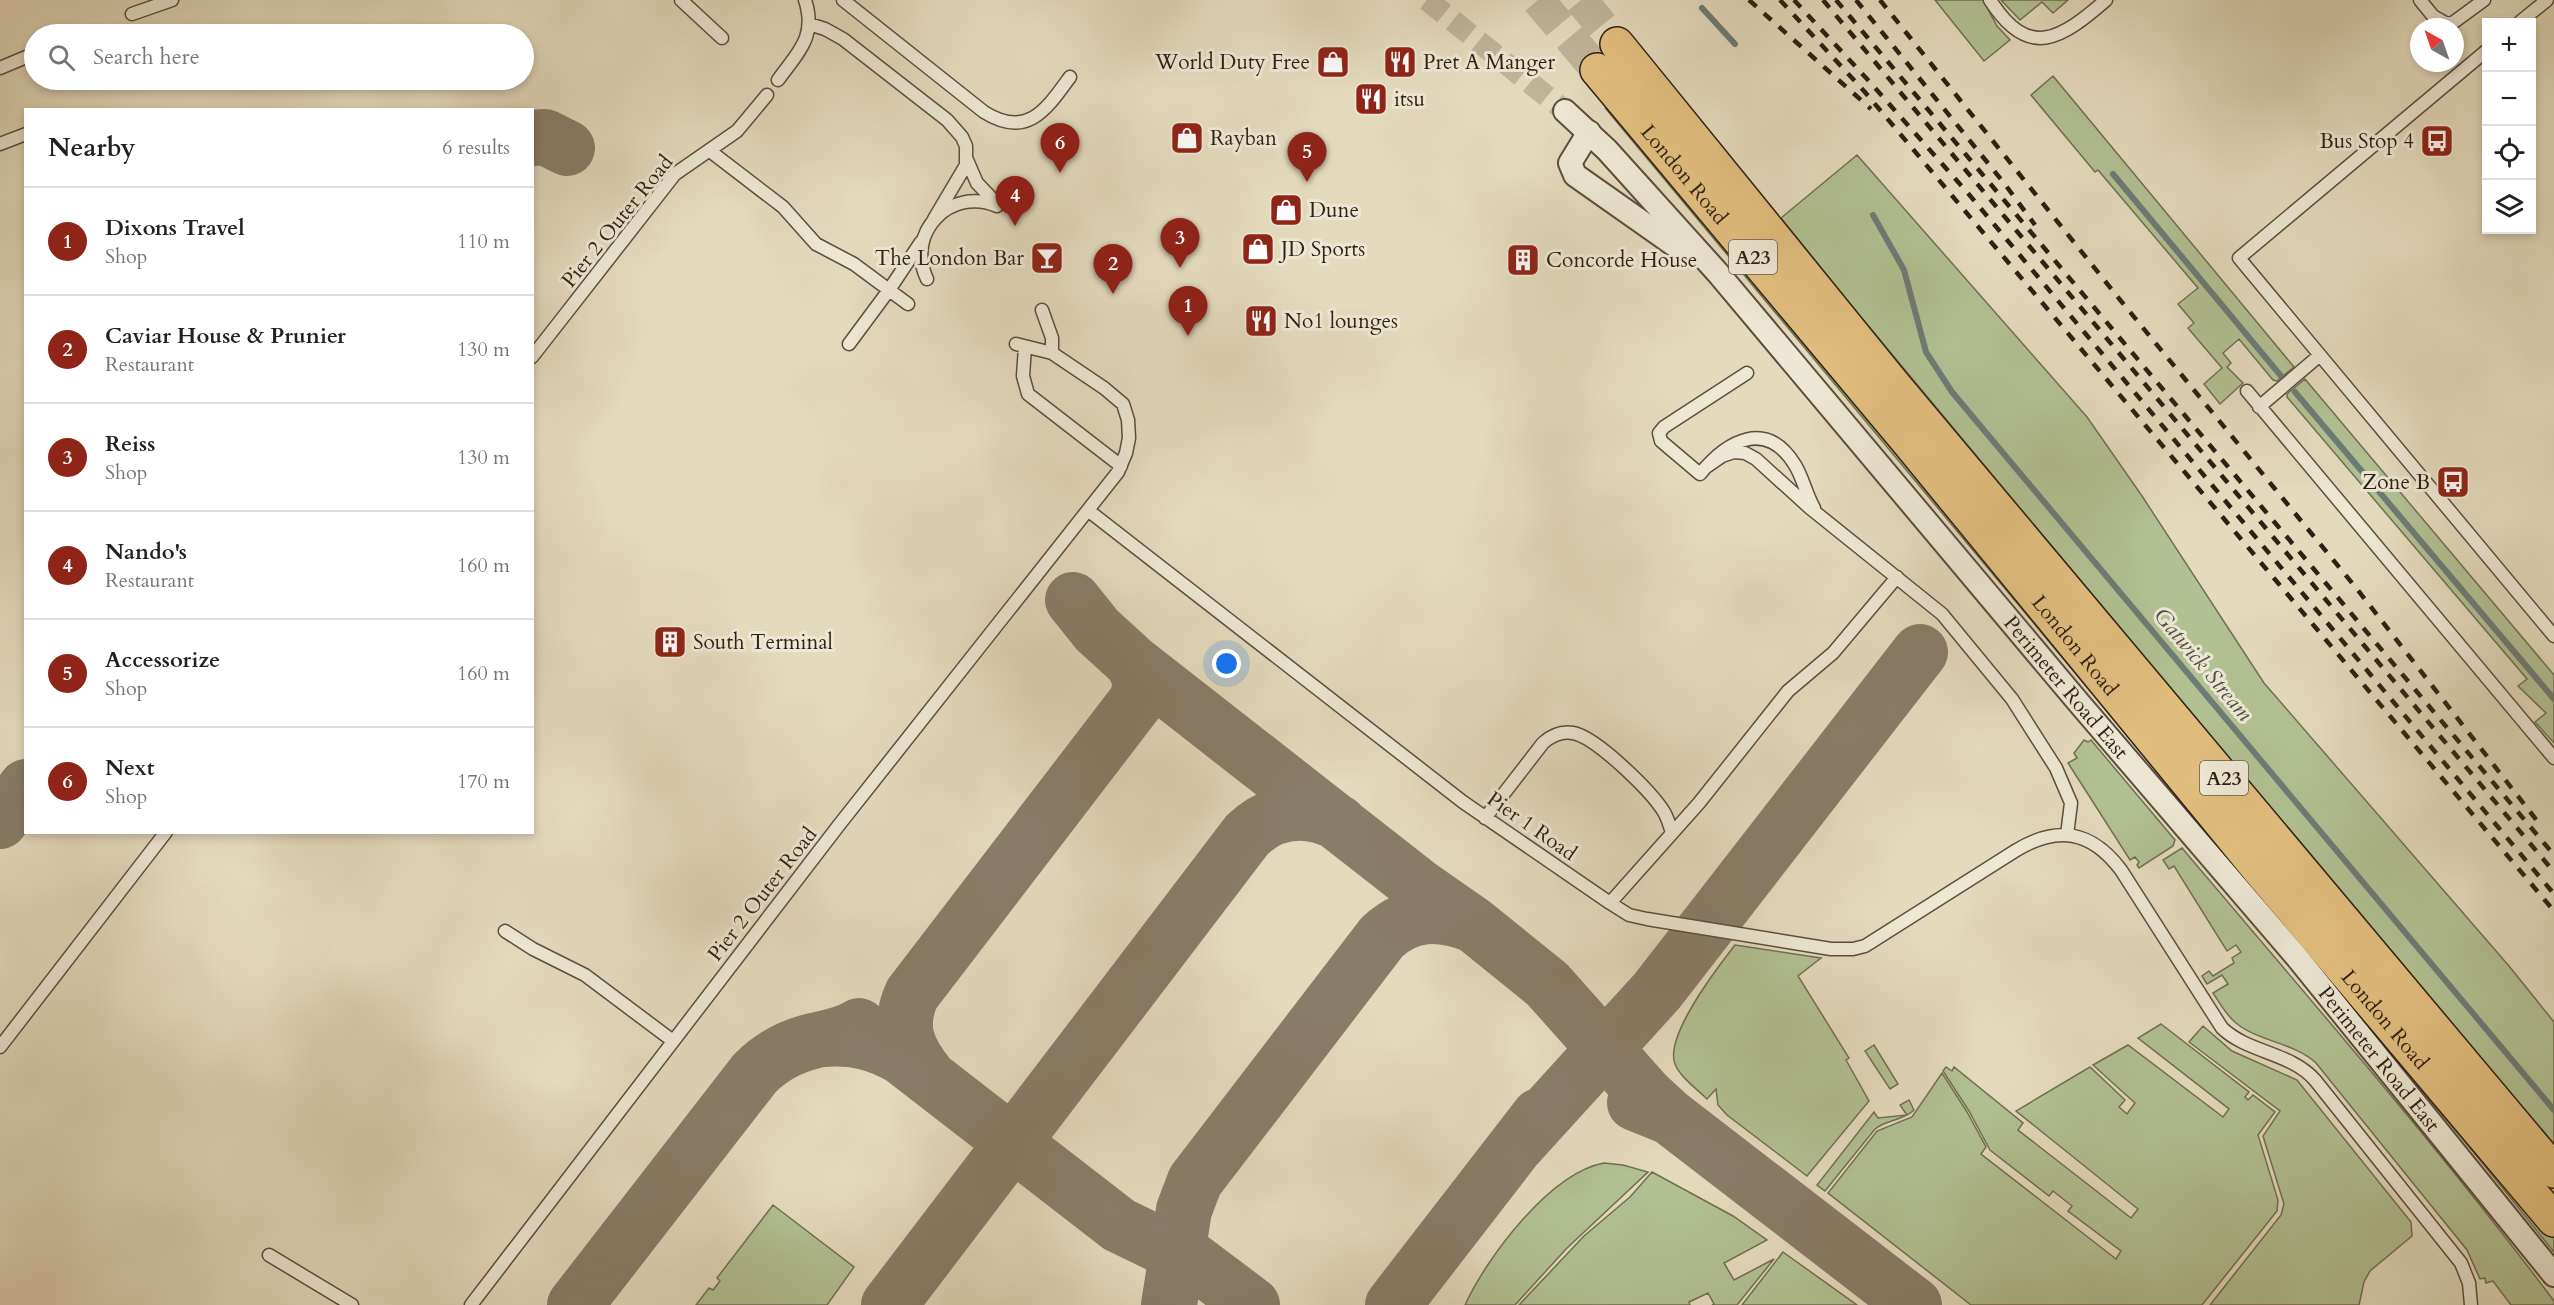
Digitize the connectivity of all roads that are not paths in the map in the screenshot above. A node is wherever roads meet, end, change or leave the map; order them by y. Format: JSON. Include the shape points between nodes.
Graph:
{"nodes":[{"id":1,"x":172,"y":0,"type":"edge"},
{"id":2,"x":681,"y":0,"type":"edge"},
{"id":3,"x":805,"y":0,"type":"edge"},
{"id":4,"x":1990,"y":0,"type":"edge"},
{"id":5,"x":2106,"y":0,"type":"edge"},
{"id":6,"x":2420,"y":0,"type":"edge"},
{"id":7,"x":2484,"y":0,"type":"edge"},
{"id":8,"x":2547,"y":0,"type":"edge"},
{"id":9,"x":845,"y":2,"type":"edge"},
{"id":10,"x":132,"y":14,"type":"dead end"},
{"id":11,"x":2525,"y":18,"type":"edge"},
{"id":12,"x":809,"y":24,"type":"junction"},
{"id":13,"x":722,"y":38,"type":"dead end"},
{"id":14,"x":1617,"y":44,"type":"tunnel mouth"},
{"id":15,"x":2482,"y":55,"type":"edge"},
{"id":16,"x":24,"y":58,"type":"edge"},
{"id":17,"x":0,"y":68,"type":"edge"},
{"id":18,"x":1597,"y":70,"type":"tunnel mouth"},
{"id":19,"x":1070,"y":77,"type":"dead end"},
{"id":20,"x":778,"y":80,"type":"dead end"},
{"id":21,"x":766,"y":95,"type":"dead end"},
{"id":22,"x":1565,"y":111,"type":"tunnel mouth"},
{"id":23,"x":1589,"y":132,"type":"junction"},
{"id":24,"x":24,"y":135,"type":"edge"},
{"id":25,"x":0,"y":144,"type":"edge"},
{"id":26,"x":710,"y":151,"type":"junction"},
{"id":27,"x":967,"y":158,"type":"junction"},
{"id":28,"x":934,"y":219,"type":"junction"},
{"id":29,"x":921,"y":242,"type":"junction"},
{"id":30,"x":1717,"y":272,"type":"junction"},
{"id":31,"x":927,"y":279,"type":"dead end"},
{"id":32,"x":889,"y":290,"type":"junction"},
{"id":33,"x":908,"y":304,"type":"dead end"},
{"id":34,"x":1042,"y":310,"type":"dead end"},
{"id":35,"x":849,"y":344,"type":"dead end"},
{"id":36,"x":1052,"y":353,"type":"junction"},
{"id":37,"x":534,"y":354,"type":"edge"},
{"id":38,"x":2320,"y":355,"type":"junction"},
{"id":39,"x":1747,"y":373,"type":"dead end"},
{"id":40,"x":2247,"y":392,"type":"dead end"},
{"id":41,"x":2259,"y":406,"type":"junction"},
{"id":42,"x":1121,"y":466,"type":"junction"},
{"id":43,"x":1699,"y":474,"type":"junction"},
{"id":44,"x":1089,"y":511,"type":"junction"},
{"id":45,"x":1818,"y":514,"type":"junction"},
{"id":46,"x":1897,"y":577,"type":"junction"},
{"id":47,"x":2554,"y":636,"type":"edge"},
{"id":48,"x":2554,"y":758,"type":"edge"},
{"id":49,"x":1485,"y":818,"type":"junction"},
{"id":50,"x":1672,"y":833,"type":"junction"},
{"id":51,"x":164,"y":834,"type":"edge"},
{"id":52,"x":2067,"y":835,"type":"junction"},
{"id":53,"x":1610,"y":903,"type":"junction"},
{"id":54,"x":505,"y":931,"type":"dead end"},
{"id":55,"x":673,"y":1041,"type":"junction"},
{"id":56,"x":0,"y":1047,"type":"edge"},
{"id":57,"x":2554,"y":1171,"type":"edge"},
{"id":58,"x":2554,"y":1220,"type":"edge"},
{"id":59,"x":269,"y":1255,"type":"dead end"},
{"id":60,"x":2554,"y":1275,"type":"edge"},
{"id":61,"x":352,"y":1305,"type":"edge"},
{"id":62,"x":471,"y":1305,"type":"edge"},
{"id":63,"x":2471,"y":1305,"type":"edge"}],
"edges":[{"from":1,"to":10,"type":"lane"},
{"from":2,"to":13,"type":"lane"},
{"from":3,"to":12,"type":"lane"},
{"from":4,"to":5,"type":"lane","via":[[2020,34],[2040,39],[2066,30]]},
{"from":6,"to":7,"type":"lane","via":[[2446,24]]},
{"from":8,"to":11,"type":"lane"},
{"from":9,"to":19,"type":"lane","via":[[984,112],[1004,122],[1035,117]]},
{"from":12,"to":20,"type":"lane","via":[[805,43]]},
{"from":12,"to":27,"type":"lane","via":[[843,39],[947,120],[962,136]]},
{"from":14,"to":57,"type":"main road","name":"London Road","number":"A23","via":[[1894,385]]},
{"from":15,"to":38,"type":"lane","via":[[2239,258]]},
{"from":16,"to":17,"type":"lane"},
{"from":18,"to":58,"type":"main road","name":"London Road","number":"A23"},
{"from":21,"to":26,"type":"lane","name":"Pier 2 Outer Road","via":[[737,131]]},
{"from":22,"to":23,"type":"street","name":"Perimeter Road East"},
{"from":23,"to":30,"type":"street","name":"Perimeter Road East"},
{"from":23,"to":30,"type":"street","via":[[1570,162],[1575,175]]},
{"from":24,"to":25,"type":"lane"},
{"from":26,"to":32,"type":"lane","via":[[783,207],[816,244],[854,264]]},
{"from":26,"to":37,"type":"lane","name":"Pier 2 Outer Road","via":[[675,174]]},
{"from":27,"to":28,"type":"lane","via":[[962,176]]},
{"from":27,"to":28,"type":"lane","via":[[977,183],[997,206],[981,201],[963,202]]},
{"from":28,"to":29,"type":"lane"},
{"from":29,"to":31,"type":"lane"},
{"from":29,"to":32,"type":"lane"},
{"from":30,"to":60,"type":"street","name":"Perimeter Road East","via":[[2296,956]]},
{"from":32,"to":33,"type":"lane"},
{"from":32,"to":35,"type":"lane"},
{"from":34,"to":36,"type":"lane","via":[[1052,338]]},
{"from":36,"to":42,"type":"lane","via":[[1123,404],[1129,432]]},
{"from":36,"to":42,"type":"lane","via":[[1020,345],[1028,394]]},
{"from":38,"to":41,"type":"lane"},
{"from":38,"to":47,"type":"lane"},
{"from":39,"to":43,"type":"lane","via":[[1661,430],[1659,437],[1664,444]]},
{"from":40,"to":41,"type":"lane"},
{"from":41,"to":48,"type":"lane"},
{"from":42,"to":44,"type":"lane","name":"Pier 2 Outer Road"},
{"from":43,"to":45,"type":"lane","via":[[1727,453],[1749,455]]},
{"from":43,"to":45,"type":"lane","via":[[1740,440],[1763,440],[1779,447],[1793,461]]},
{"from":44,"to":49,"type":"lane","name":"Pier 1 Road"},
{"from":44,"to":55,"type":"lane","name":"Pier 2 Outer Road"},
{"from":45,"to":46,"type":"lane"},
{"from":46,"to":50,"type":"lane","via":[[1833,653],[1788,691]]},
{"from":46,"to":52,"type":"lane","via":[[1955,627],[2019,708],[2068,790],[2071,811]]},
{"from":49,"to":50,"type":"lane","via":[[1543,743],[1555,734],[1572,733],[1587,739],[1633,776],[1662,808]]},
{"from":49,"to":53,"type":"lane","name":"Pier 1 Road"},
{"from":50,"to":53,"type":"lane"},
{"from":51,"to":56,"type":"lane"},
{"from":52,"to":53,"type":"lane","name":"Pier 1 Road","via":[[2047,835],[2025,845],[1853,950],[1647,919],[1629,915]]},
{"from":52,"to":63,"type":"lane","via":[[2094,844],[2115,862],[2222,1028],[2298,1065],[2315,1080],[2461,1263],[2469,1283]]},
{"from":54,"to":55,"type":"lane","via":[[579,970]]},
{"from":55,"to":62,"type":"lane","name":"Pier 2 Outer Road"},
{"from":59,"to":61,"type":"lane"}]}
